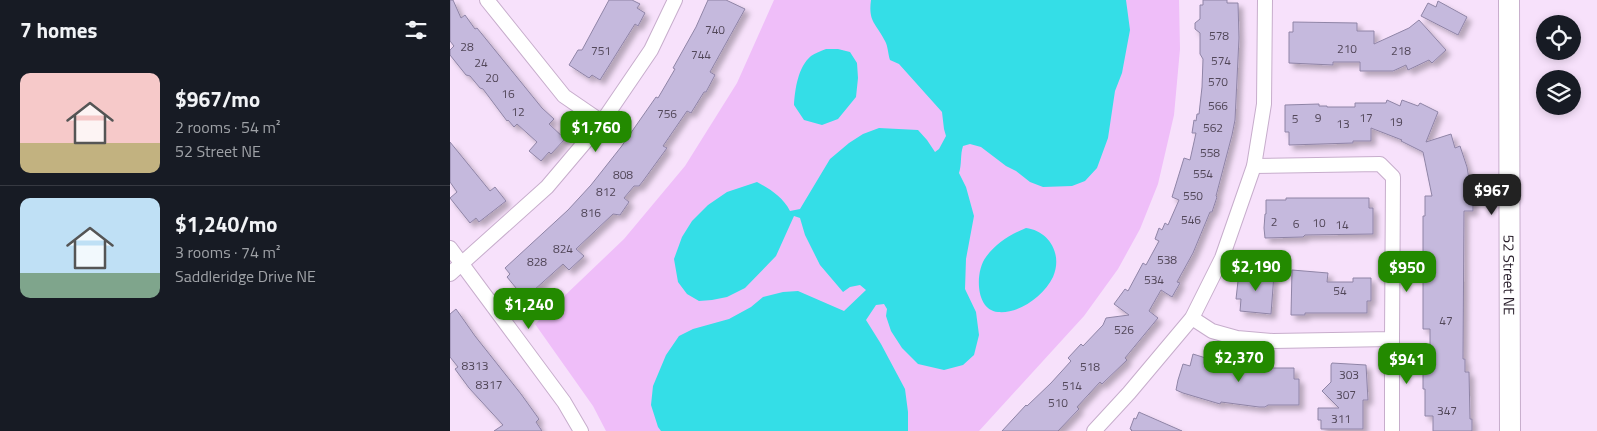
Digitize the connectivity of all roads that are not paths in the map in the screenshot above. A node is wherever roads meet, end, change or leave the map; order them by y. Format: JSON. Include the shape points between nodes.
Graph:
{"nodes":[{"id":1,"x":487,"y":0,"type":"edge"},
{"id":2,"x":675,"y":0,"type":"edge"},
{"id":3,"x":1265,"y":0,"type":"edge"},
{"id":4,"x":1510,"y":0,"type":"edge"},
{"id":5,"x":602,"y":122,"type":"junction"},
{"id":6,"x":1254,"y":166,"type":"junction"},
{"id":7,"x":450,"y":248,"type":"edge"},
{"id":8,"x":462,"y":264,"type":"junction"},
{"id":9,"x":450,"y":274,"type":"edge"},
{"id":10,"x":1192,"y":318,"type":"junction"},
{"id":11,"x":1392,"y":339,"type":"junction"},
{"id":12,"x":581,"y":431,"type":"edge"},
{"id":13,"x":1094,"y":431,"type":"edge"},
{"id":14,"x":1392,"y":431,"type":"edge"},
{"id":15,"x":1510,"y":431,"type":"edge"}],
"edges":[{"from":1,"to":5,"type":"street","via":[[564,96]]},
{"from":2,"to":5,"type":"street","via":[[651,50]]},
{"from":3,"to":6,"type":"street","via":[[1264,104]]},
{"from":4,"to":15,"type":"street","name":"52 Street NE"},
{"from":5,"to":8,"type":"street","via":[[547,187]]},
{"from":6,"to":10,"type":"street","via":[[1222,258]]},
{"from":6,"to":11,"type":"street","via":[[1380,164],[1393,178]]},
{"from":7,"to":8,"type":"street"},
{"from":8,"to":9,"type":"street"},
{"from":8,"to":12,"type":"street","via":[[564,402]]},
{"from":10,"to":11,"type":"street","via":[[1212,331],[1237,338],[1273,341]]},
{"from":10,"to":13,"type":"street"},
{"from":11,"to":14,"type":"street"}]}
